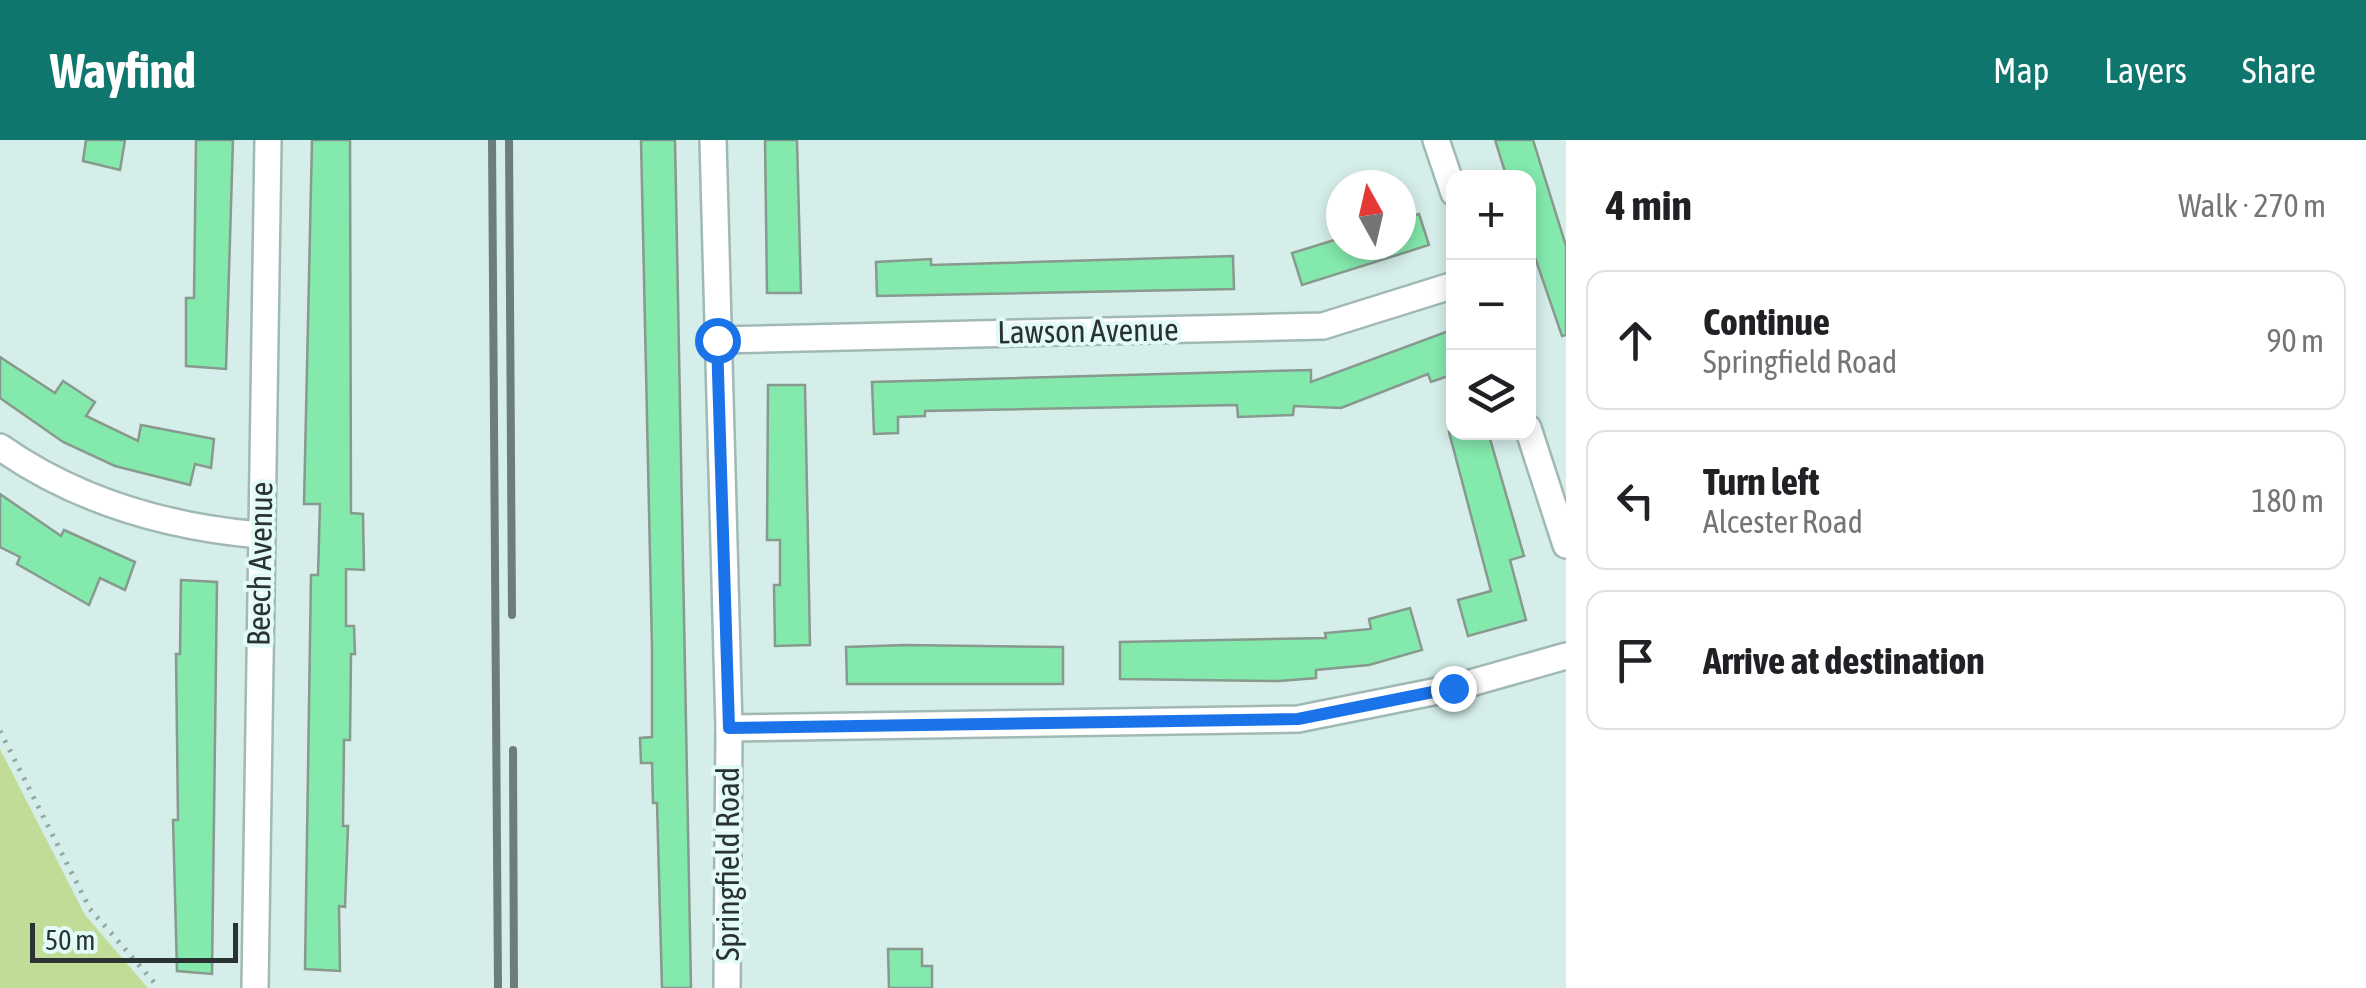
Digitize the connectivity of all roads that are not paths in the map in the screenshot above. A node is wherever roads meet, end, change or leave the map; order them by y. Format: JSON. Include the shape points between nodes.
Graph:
{"nodes":[{"id":1,"x":268,"y":140,"type":"edge"},
{"id":2,"x":713,"y":140,"type":"edge"},
{"id":3,"x":1436,"y":140,"type":"edge"},
{"id":4,"x":1446,"y":170,"type":"edge"},
{"id":5,"x":1446,"y":288,"type":"edge"},
{"id":6,"x":717,"y":340,"type":"junction"},
{"id":7,"x":1532,"y":440,"type":"edge"},
{"id":8,"x":0,"y":447,"type":"edge"},
{"id":9,"x":260,"y":534,"type":"junction"},
{"id":10,"x":1566,"y":545,"type":"edge"},
{"id":11,"x":1566,"y":656,"type":"edge"},
{"id":12,"x":729,"y":728,"type":"junction"},
{"id":13,"x":255,"y":988,"type":"edge"},
{"id":14,"x":727,"y":988,"type":"edge"}],
"edges":[{"from":1,"to":9,"type":"street","name":"Beech Avenue"},
{"from":2,"to":6,"type":"street","name":"Springfield Road"},
{"from":3,"to":4,"type":"street"},
{"from":5,"to":6,"type":"street","name":"Lawson Avenue","via":[[1323,326]]},
{"from":6,"to":12,"type":"street","name":"Springfield Road"},
{"from":7,"to":10,"type":"street"},
{"from":8,"to":9,"type":"street","via":[[33,470],[146,518]]},
{"from":9,"to":13,"type":"street","name":"Beech Avenue"},
{"from":11,"to":12,"type":"street","via":[[1453,688],[1298,719]]},
{"from":12,"to":14,"type":"street","name":"Springfield Road"}]}
